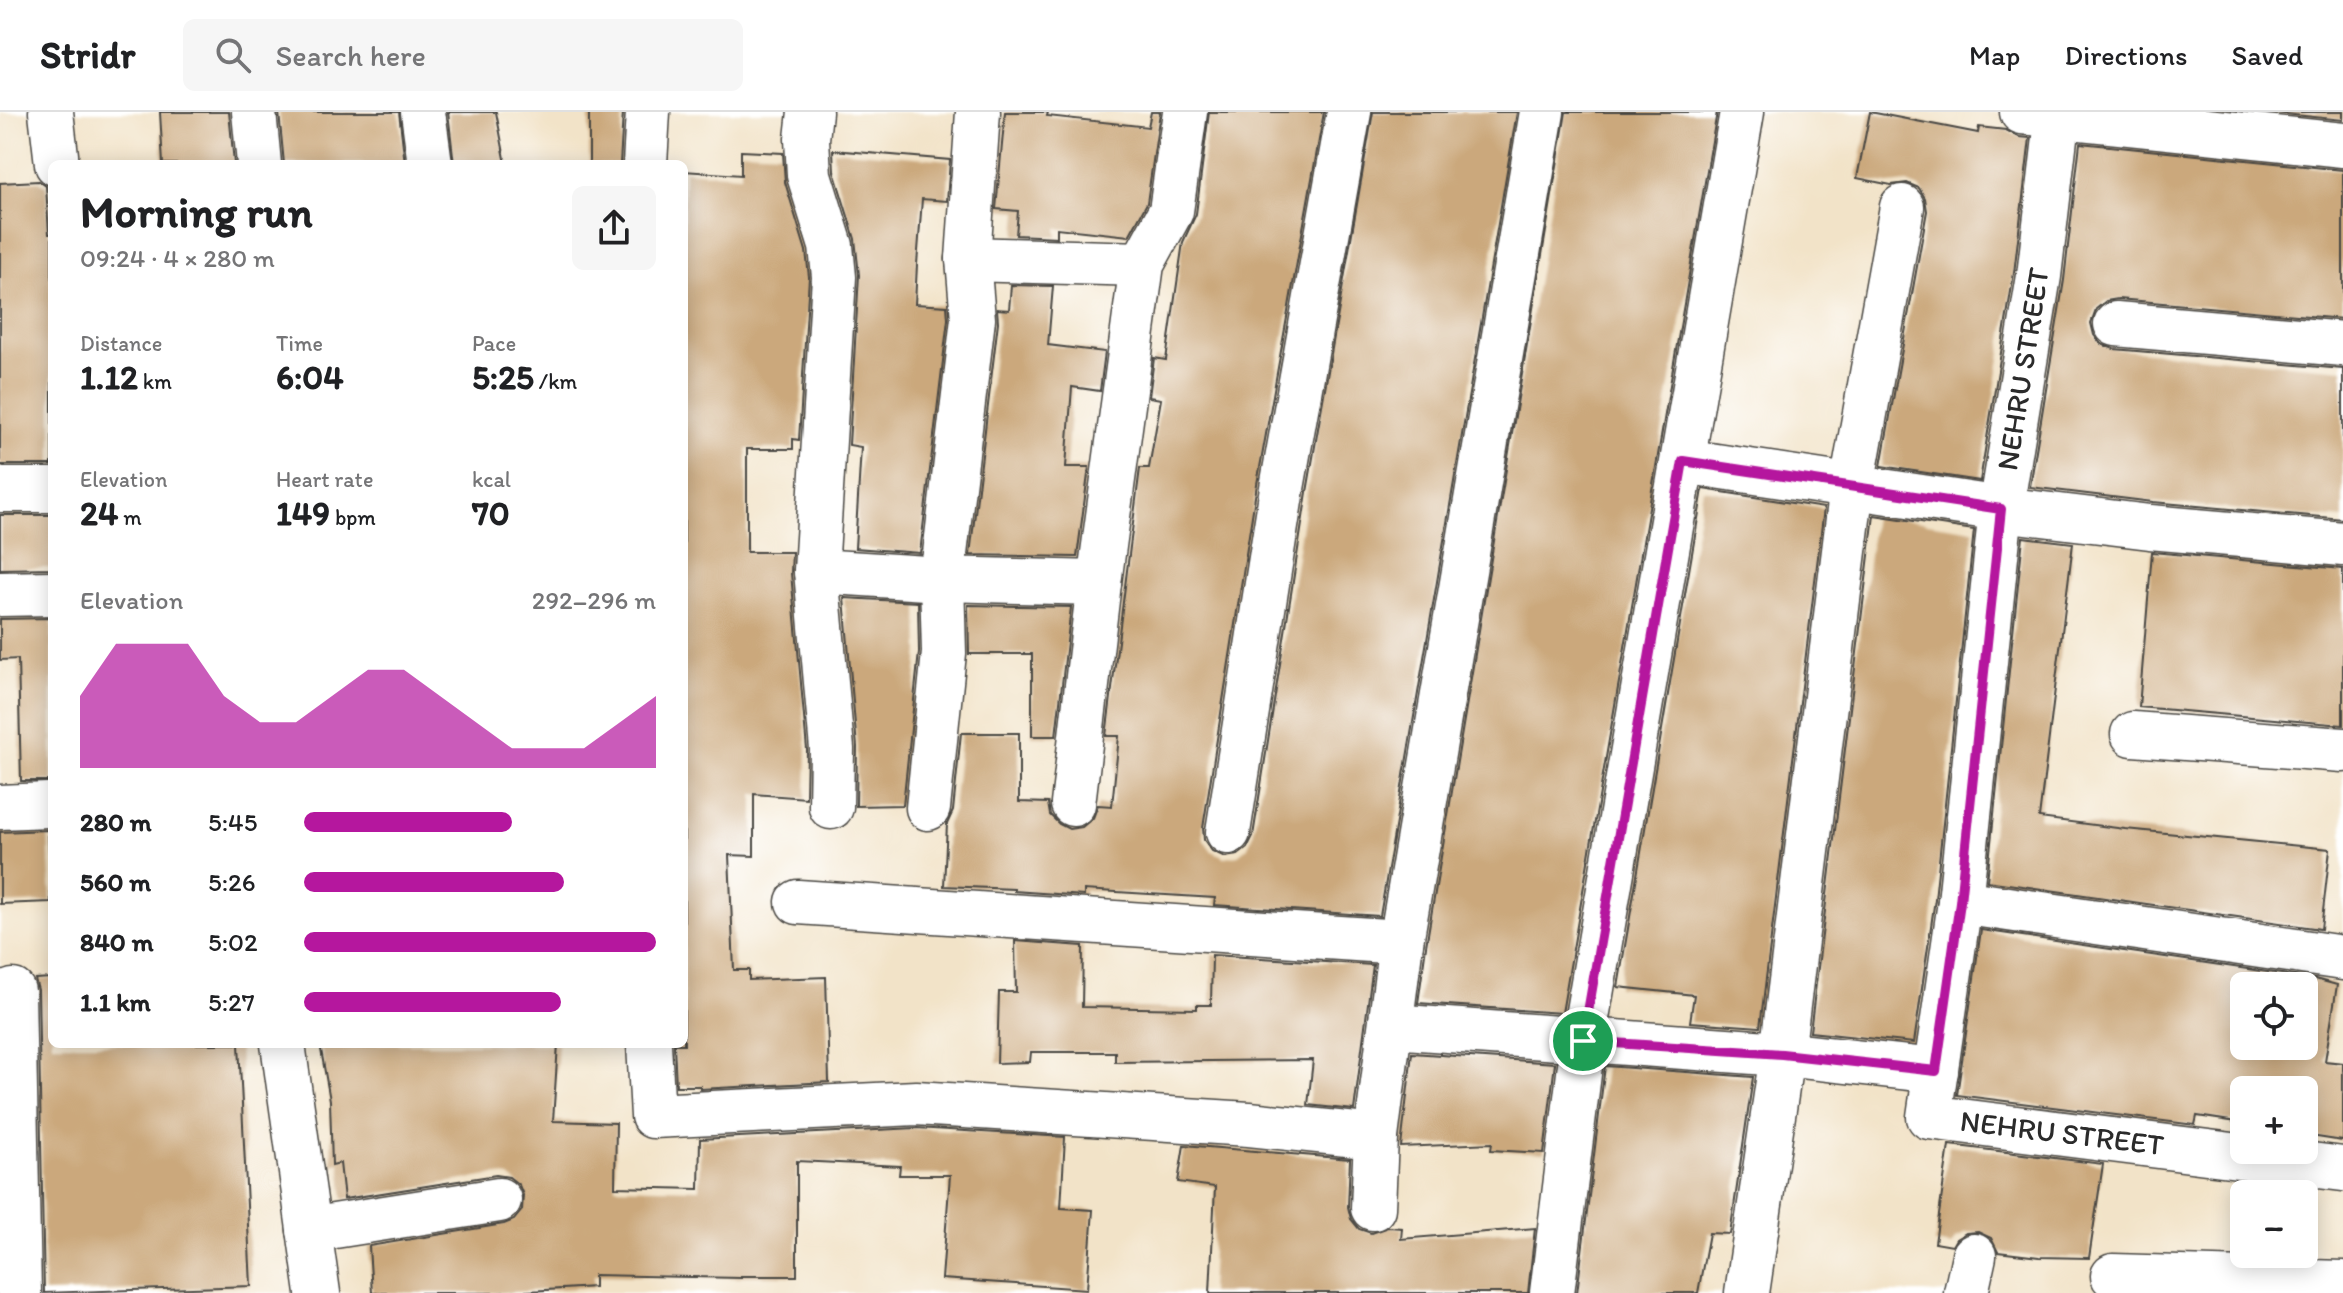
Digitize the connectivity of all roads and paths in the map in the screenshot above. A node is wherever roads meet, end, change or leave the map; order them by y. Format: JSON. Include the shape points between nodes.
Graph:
{"nodes":[{"id":1,"x":51,"y":112,"type":"edge"},
{"id":2,"x":423,"y":112,"type":"edge"},
{"id":3,"x":648,"y":112,"type":"edge"},
{"id":4,"x":810,"y":112,"type":"edge"},
{"id":5,"x":978,"y":112,"type":"edge"},
{"id":6,"x":1185,"y":112,"type":"edge"},
{"id":7,"x":1349,"y":112,"type":"edge"},
{"id":8,"x":1542,"y":112,"type":"edge"},
{"id":9,"x":1742,"y":112,"type":"edge"},
{"id":10,"x":2046,"y":114,"type":"edge"},
{"id":11,"x":2343,"y":145,"type":"edge"},
{"id":12,"x":57,"y":160,"type":"edge"},
{"id":13,"x":429,"y":160,"type":"edge"},
{"id":14,"x":645,"y":160,"type":"edge"},
{"id":15,"x":1902,"y":207,"type":"dead end"},
{"id":16,"x":968,"y":259,"type":"junction"},
{"id":17,"x":1142,"y":264,"type":"junction"},
{"id":18,"x":2116,"y":324,"type":"dead end"},
{"id":19,"x":2343,"y":344,"type":"edge"},
{"id":20,"x":1683,"y":461,"type":"junction"},
{"id":21,"x":1852,"y":486,"type":"junction"},
{"id":22,"x":0,"y":490,"type":"edge"},
{"id":23,"x":48,"y":490,"type":"edge"},
{"id":24,"x":2001,"y":509,"type":"junction"},
{"id":25,"x":2343,"y":544,"type":"edge"},
{"id":26,"x":816,"y":571,"type":"junction"},
{"id":27,"x":942,"y":579,"type":"junction"},
{"id":28,"x":1099,"y":583,"type":"junction"},
{"id":29,"x":48,"y":593,"type":"edge"},
{"id":30,"x":0,"y":594,"type":"edge"},
{"id":31,"x":2133,"y":734,"type":"dead end"},
{"id":32,"x":2343,"y":750,"type":"edge"},
{"id":33,"x":1073,"y":804,"type":"dead end"},
{"id":34,"x":48,"y":805,"type":"dead end"},
{"id":35,"x":0,"y":807,"type":"edge"},
{"id":36,"x":831,"y":807,"type":"dead end"},
{"id":37,"x":928,"y":808,"type":"dead end"},
{"id":38,"x":1228,"y":832,"type":"dead end"},
{"id":39,"x":798,"y":902,"type":"dead end"},
{"id":40,"x":1960,"y":902,"type":"junction"},
{"id":41,"x":1401,"y":942,"type":"junction"},
{"id":42,"x":2343,"y":958,"type":"edge"},
{"id":43,"x":13,"y":991,"type":"dead end"},
{"id":44,"x":1391,"y":1026,"type":"junction"},
{"id":45,"x":1583,"y":1041,"type":"junction"},
{"id":46,"x":284,"y":1048,"type":"edge"},
{"id":47,"x":649,"y":1048,"type":"edge"},
{"id":48,"x":1782,"y":1054,"type":"junction"},
{"id":49,"x":1936,"y":1071,"type":"junction"},
{"id":50,"x":1376,"y":1137,"type":"junction"},
{"id":51,"x":2343,"y":1169,"type":"edge"},
{"id":52,"x":499,"y":1200,"type":"dead end"},
{"id":53,"x":1373,"y":1208,"type":"dead end"},
{"id":54,"x":309,"y":1230,"type":"junction"},
{"id":55,"x":2113,"y":1276,"type":"dead end"},
{"id":56,"x":2343,"y":1283,"type":"edge"},
{"id":57,"x":19,"y":1293,"type":"edge"},
{"id":58,"x":318,"y":1293,"type":"edge"},
{"id":59,"x":1552,"y":1293,"type":"edge"},
{"id":60,"x":1747,"y":1293,"type":"edge"}],
"edges":[{"from":1,"to":12,"type":"street"},
{"from":2,"to":13,"type":"street"},
{"from":3,"to":14,"type":"street"},
{"from":4,"to":26,"type":"street","via":[[809,175],[831,246],[834,277]]},
{"from":5,"to":16,"type":"street"},
{"from":6,"to":17,"type":"street","via":[[1171,211]]},
{"from":7,"to":38,"type":"street"},
{"from":8,"to":41,"type":"street"},
{"from":9,"to":20,"type":"street"},
{"from":10,"to":11,"type":"street"},
{"from":10,"to":24,"type":"street","name":"NEHRU STREET","via":[[2039,276]]},
{"from":15,"to":21,"type":"street"},
{"from":16,"to":17,"type":"street"},
{"from":16,"to":27,"type":"street","via":[[973,319]]},
{"from":17,"to":28,"type":"street"},
{"from":18,"to":19,"type":"street"},
{"from":20,"to":21,"type":"street"},
{"from":20,"to":45,"type":"street"},
{"from":21,"to":24,"type":"street"},
{"from":21,"to":48,"type":"street"},
{"from":22,"to":23,"type":"street"},
{"from":24,"to":25,"type":"street"},
{"from":24,"to":40,"type":"street","name":"NEHRU STREET"},
{"from":26,"to":27,"type":"street"},
{"from":26,"to":36,"type":"street","via":[[832,749]]},
{"from":27,"to":28,"type":"street"},
{"from":27,"to":37,"type":"street","via":[[944,653]]},
{"from":28,"to":33,"type":"street"},
{"from":29,"to":30,"type":"street"},
{"from":31,"to":32,"type":"street"},
{"from":34,"to":35,"type":"street"},
{"from":39,"to":41,"type":"street"},
{"from":40,"to":42,"type":"street"},
{"from":40,"to":49,"type":"street","name":"NEHRU STREET"},
{"from":41,"to":44,"type":"street"},
{"from":43,"to":57,"type":"street"},
{"from":44,"to":45,"type":"street"},
{"from":44,"to":50,"type":"street"},
{"from":45,"to":48,"type":"street"},
{"from":45,"to":59,"type":"street"},
{"from":46,"to":54,"type":"street"},
{"from":47,"to":50,"type":"street","via":[[653,1116],[916,1103]]},
{"from":48,"to":49,"type":"street"},
{"from":48,"to":60,"type":"street"},
{"from":49,"to":51,"type":"street","name":"NEHRU STREET","via":[[1929,1117]]},
{"from":50,"to":53,"type":"street"},
{"from":52,"to":54,"type":"street"},
{"from":54,"to":58,"type":"street"},
{"from":55,"to":56,"type":"street"}]}
